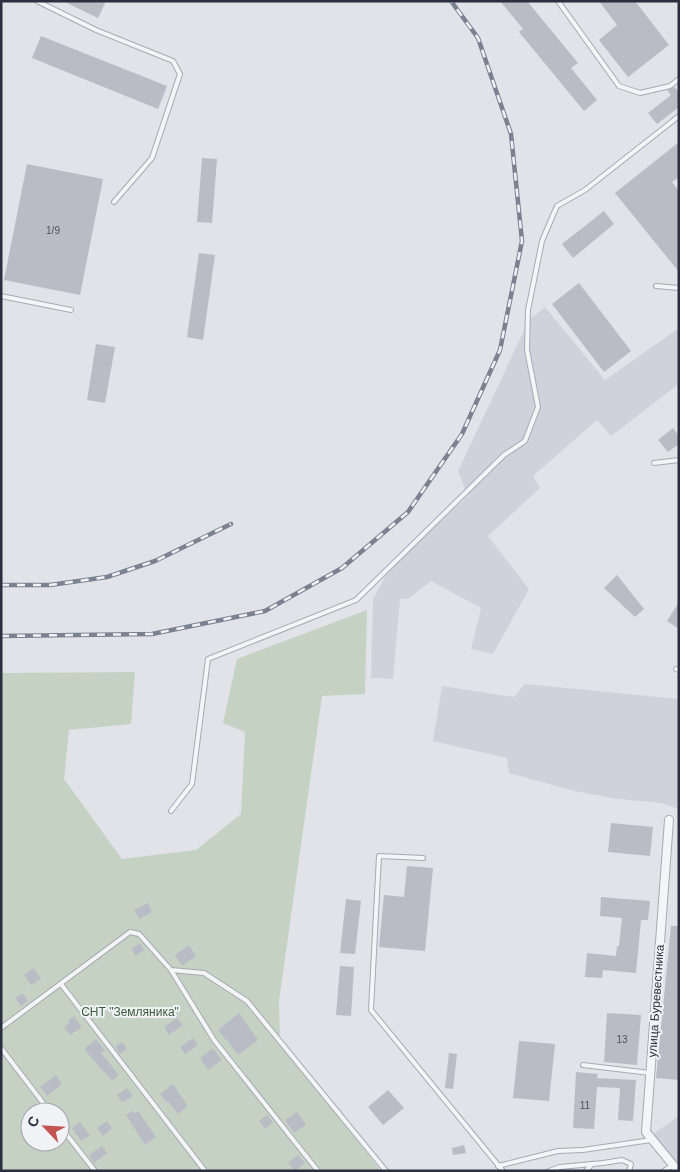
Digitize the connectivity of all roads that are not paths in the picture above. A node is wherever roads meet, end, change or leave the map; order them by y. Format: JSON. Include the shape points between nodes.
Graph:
{"nodes":[{"id":1,"x":37,"y":1,"type":"edge"},
{"id":2,"x":558,"y":1,"type":"edge"},
{"id":3,"x":679,"y":79,"type":"edge"},
{"id":4,"x":679,"y":116,"type":"edge"},
{"id":5,"x":114,"y":202,"type":"dead end"},
{"id":6,"x":656,"y":286,"type":"dead end"},
{"id":7,"x":679,"y":288,"type":"edge"},
{"id":8,"x":1,"y":296,"type":"edge"},
{"id":9,"x":71,"y":310,"type":"dead end"},
{"id":10,"x":679,"y":460,"type":"edge"},
{"id":11,"x":654,"y":463,"type":"dead end"},
{"id":12,"x":171,"y":811,"type":"dead end"},
{"id":13,"x":670,"y":820,"type":"dead end"},
{"id":14,"x":423,"y":858,"type":"dead end"},
{"id":15,"x":171,"y":970,"type":"junction"},
{"id":16,"x":62,"y":984,"type":"junction"},
{"id":17,"x":1,"y":1028,"type":"edge"},
{"id":18,"x":1,"y":1048,"type":"edge"},
{"id":19,"x":583,"y":1065,"type":"dead end"},
{"id":20,"x":650,"y":1073,"type":"junction"},
{"id":21,"x":42,"y":1102,"type":"edge"},
{"id":22,"x":70,"y":1139,"type":"edge"},
{"id":23,"x":653,"y":1140,"type":"junction"},
{"id":24,"x":592,"y":1164,"type":"junction"},
{"id":25,"x":498,"y":1166,"type":"junction"},
{"id":26,"x":675,"y":1168,"type":"edge"},
{"id":27,"x":95,"y":1171,"type":"edge"},
{"id":28,"x":205,"y":1171,"type":"edge"},
{"id":29,"x":318,"y":1171,"type":"edge"},
{"id":30,"x":386,"y":1171,"type":"edge"},
{"id":31,"x":502,"y":1171,"type":"edge"},
{"id":32,"x":549,"y":1171,"type":"edge"},
{"id":33,"x":586,"y":1171,"type":"edge"},
{"id":34,"x":629,"y":1171,"type":"edge"},
{"id":35,"x":664,"y":1171,"type":"edge"}],
"edges":[{"from":1,"to":5,"type":"lane","via":[[96,30],[174,61],[180,74],[152,158]]},
{"from":2,"to":3,"type":"lane","via":[[619,86],[640,93],[670,86]]},
{"from":4,"to":12,"type":"lane","via":[[585,190],[557,206],[542,241],[528,310],[527,350],[538,406],[525,441],[504,455],[356,600],[208,660],[192,784]]},
{"from":6,"to":7,"type":"lane"},
{"from":8,"to":9,"type":"lane"},
{"from":10,"to":11,"type":"lane"},
{"from":13,"to":20,"type":"street","name":"улица Буревестника"},
{"from":14,"to":25,"type":"lane","via":[[379,856],[371,1010]]},
{"from":15,"to":16,"type":"lane","via":[[139,934],[130,932]]},
{"from":15,"to":29,"type":"lane","via":[[214,1040]]},
{"from":15,"to":30,"type":"lane","via":[[204,973],[247,1001]]},
{"from":16,"to":17,"type":"lane"},
{"from":16,"to":28,"type":"lane"},
{"from":18,"to":21,"type":"lane"},
{"from":19,"to":20,"type":"lane"},
{"from":20,"to":23,"type":"street","name":"улица Буревестника","via":[[646,1132]]},
{"from":22,"to":27,"type":"lane"},
{"from":23,"to":25,"type":"lane","via":[[558,1151]]},
{"from":23,"to":26,"type":"street","name":"улица Буревестника"},
{"from":24,"to":32,"type":"lane"},
{"from":24,"to":33,"type":"lane"},
{"from":24,"to":34,"type":"lane","via":[[622,1160],[631,1164]]},
{"from":25,"to":31,"type":"lane"},
{"from":26,"to":35,"type":"lane"}]}
